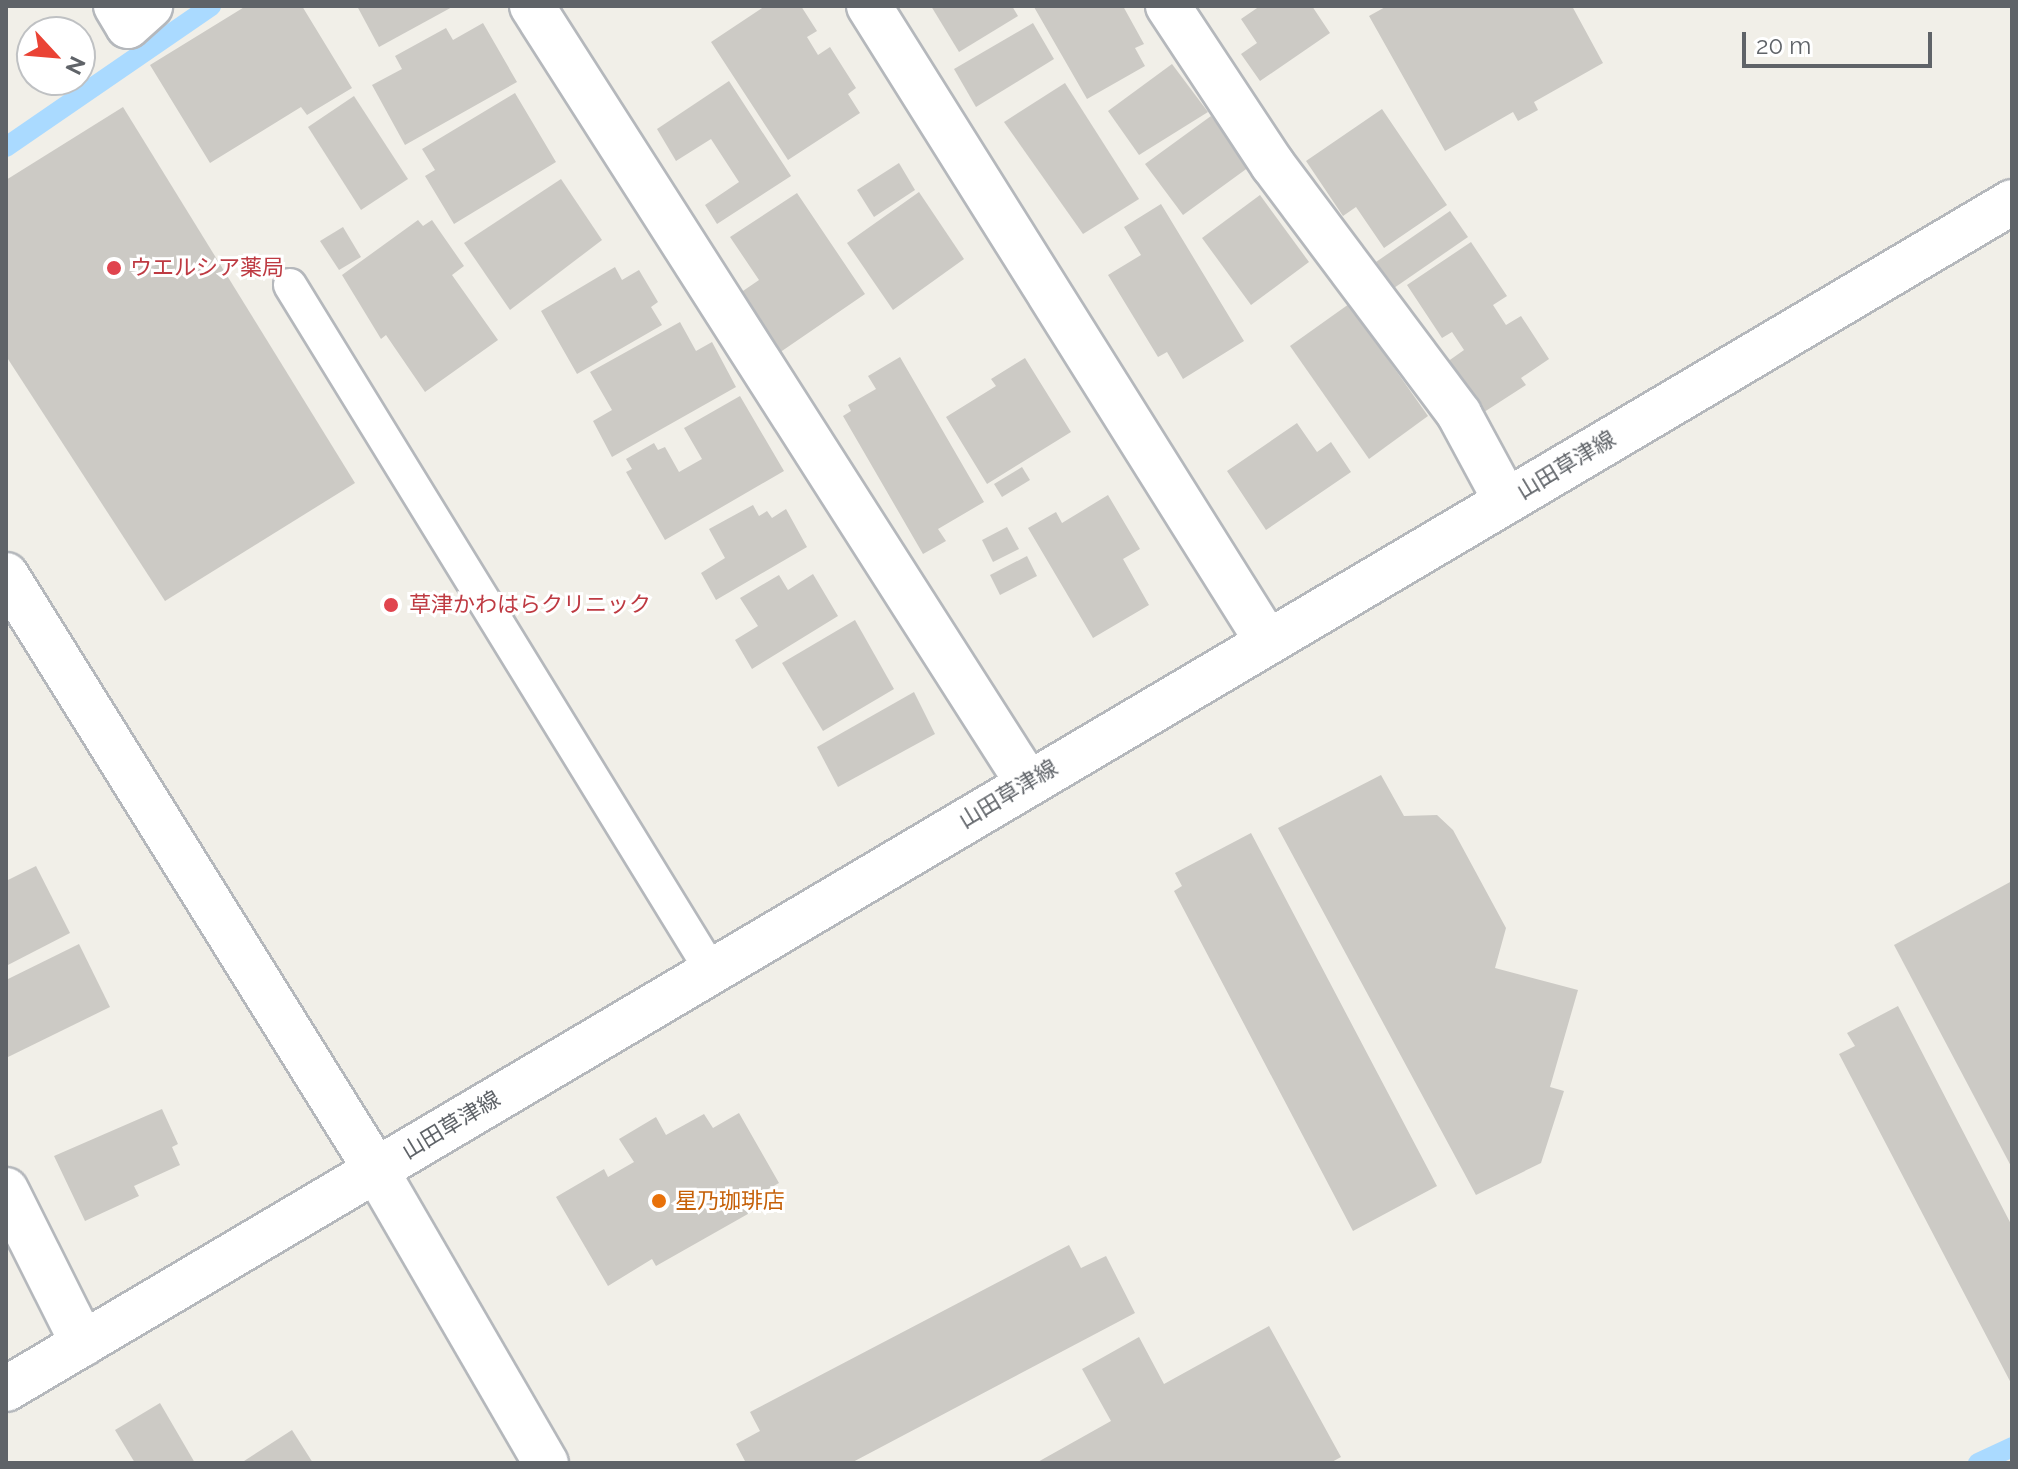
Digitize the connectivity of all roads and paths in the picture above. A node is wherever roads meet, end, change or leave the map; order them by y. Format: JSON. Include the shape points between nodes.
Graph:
{"nodes":[{"id":1,"x":116,"y":6,"type":"edge"},
{"id":2,"x":150,"y":6,"type":"edge"},
{"id":3,"x":532,"y":6,"type":"edge"},
{"id":4,"x":869,"y":6,"type":"edge"},
{"id":5,"x":1168,"y":6,"type":"edge"},
{"id":6,"x":2012,"y":202,"type":"edge"},
{"id":7,"x":290,"y":285,"type":"dead end"},
{"id":8,"x":1506,"y":501,"type":"junction"},
{"id":9,"x":6,"y":575,"type":"edge"},
{"id":10,"x":1267,"y":641,"type":"junction"},
{"id":11,"x":1028,"y":783,"type":"junction"},
{"id":12,"x":711,"y":970,"type":"junction"},
{"id":13,"x":376,"y":1170,"type":"junction"},
{"id":14,"x":6,"y":1190,"type":"edge"},
{"id":15,"x":83,"y":1344,"type":"junction"},
{"id":16,"x":6,"y":1389,"type":"edge"},
{"id":17,"x":546,"y":1463,"type":"edge"}],
"edges":[{"from":1,"to":2,"type":"street","via":[[128,26]]},
{"from":3,"to":11,"type":"street"},
{"from":4,"to":10,"type":"street"},
{"from":5,"to":8,"type":"street","via":[[1273,165],[1459,414]]},
{"from":6,"to":8,"type":"street","name":"山田草津線"},
{"from":7,"to":12,"type":"lane"},
{"from":8,"to":10,"type":"street","name":"山田草津線"},
{"from":9,"to":13,"type":"street"},
{"from":10,"to":11,"type":"street","name":"山田草津線"},
{"from":11,"to":12,"type":"street","name":"山田草津線"},
{"from":12,"to":13,"type":"street","name":"山田草津線"},
{"from":13,"to":15,"type":"street","name":"山田草津線"},
{"from":13,"to":17,"type":"street"},
{"from":14,"to":15,"type":"street"},
{"from":15,"to":16,"type":"street","name":"山田草津線"}]}
